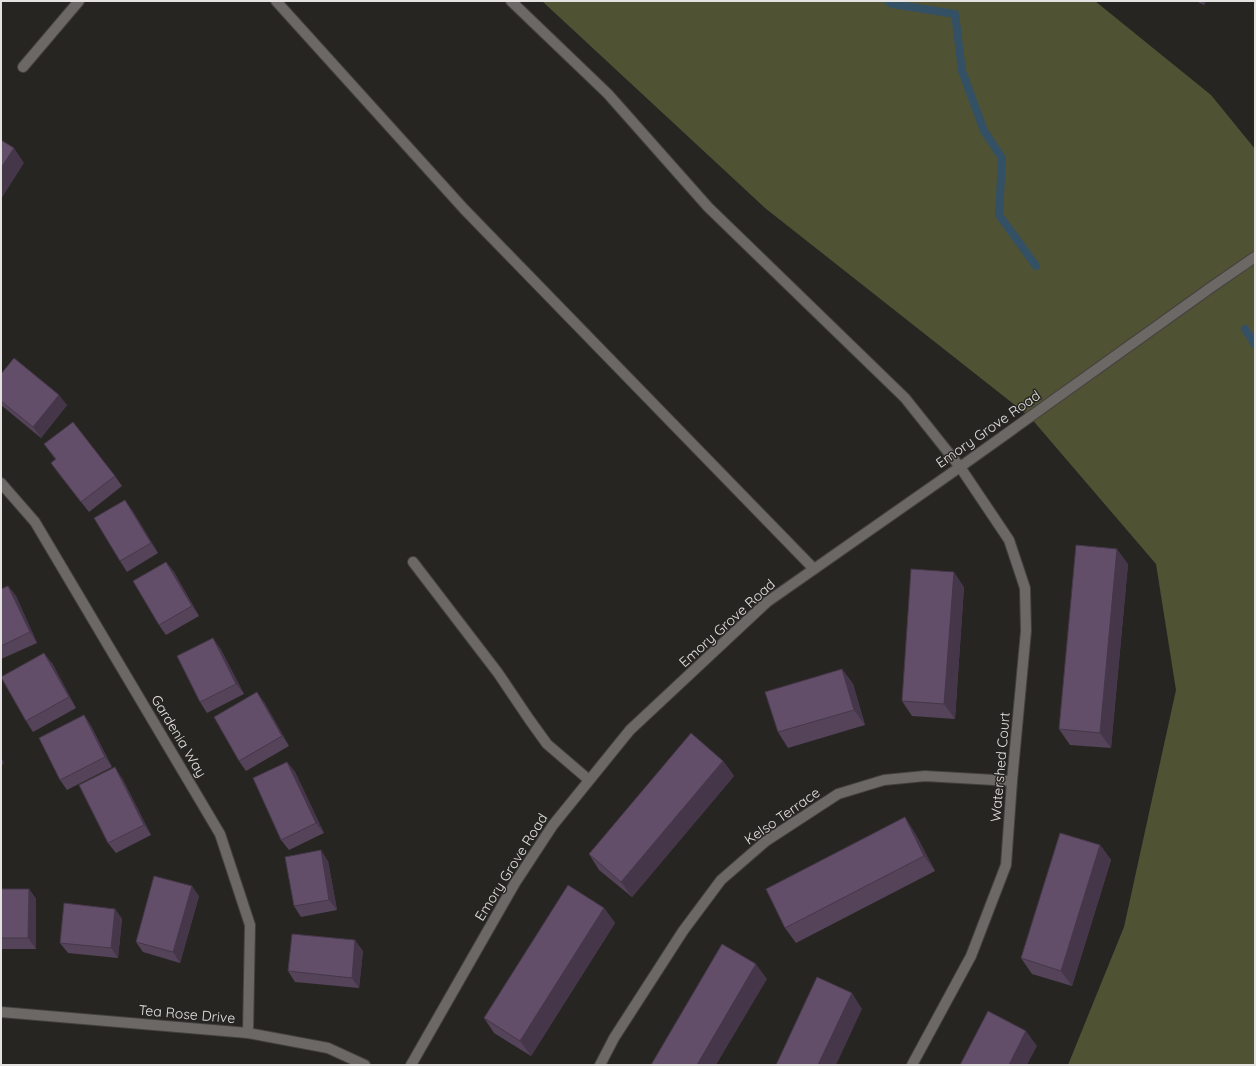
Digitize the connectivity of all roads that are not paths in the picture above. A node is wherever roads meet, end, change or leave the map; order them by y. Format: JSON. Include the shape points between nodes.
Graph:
{"nodes":[{"id":1,"x":79,"y":1,"type":"edge"},
{"id":2,"x":276,"y":1,"type":"edge"},
{"id":3,"x":511,"y":1,"type":"edge"},
{"id":4,"x":23,"y":67,"type":"dead end"},
{"id":5,"x":1255,"y":257,"type":"edge"},
{"id":6,"x":960,"y":467,"type":"junction"},
{"id":7,"x":1,"y":483,"type":"edge"},
{"id":8,"x":412,"y":562,"type":"dead end"},
{"id":9,"x":814,"y":569,"type":"junction"},
{"id":10,"x":589,"y":780,"type":"junction"},
{"id":11,"x":1012,"y":780,"type":"junction"},
{"id":12,"x":1,"y":1012,"type":"edge"},
{"id":13,"x":248,"y":1033,"type":"junction"},
{"id":14,"x":365,"y":1065,"type":"edge"},
{"id":15,"x":411,"y":1065,"type":"edge"},
{"id":16,"x":600,"y":1065,"type":"edge"},
{"id":17,"x":912,"y":1065,"type":"edge"}],
"edges":[{"from":1,"to":4,"type":"street"},
{"from":2,"to":9,"type":"street","via":[[464,208]]},
{"from":3,"to":6,"type":"street","name":"Watershed Court","via":[[608,94],[708,207],[905,398]]},
{"from":5,"to":6,"type":"street","name":"Emory Grove Road"},
{"from":6,"to":9,"type":"street","name":"Emory Grove Road"},
{"from":6,"to":11,"type":"street","name":"Watershed Court","via":[[1009,540],[1025,588],[1026,631]]},
{"from":7,"to":13,"type":"street","name":"Gardenia Way","via":[[34,522],[220,834],[250,925]]},
{"from":8,"to":10,"type":"street","via":[[498,673],[547,744]]},
{"from":9,"to":10,"type":"street","name":"Emory Grove Road","via":[[767,602],[630,730]]},
{"from":10,"to":15,"type":"street","name":"Emory Grove Road","via":[[552,825],[515,883]]},
{"from":11,"to":16,"type":"street","name":"Kelso Terrace","via":[[925,776],[884,780],[838,794],[766,841],[721,880],[683,930],[614,1038]]},
{"from":11,"to":17,"type":"street","name":"Watershed Court","via":[[1006,866],[971,956]]},
{"from":12,"to":13,"type":"street","name":"Tea Rose Drive"},
{"from":13,"to":14,"type":"street","name":"Tea Rose Drive","via":[[328,1048]]}]}
